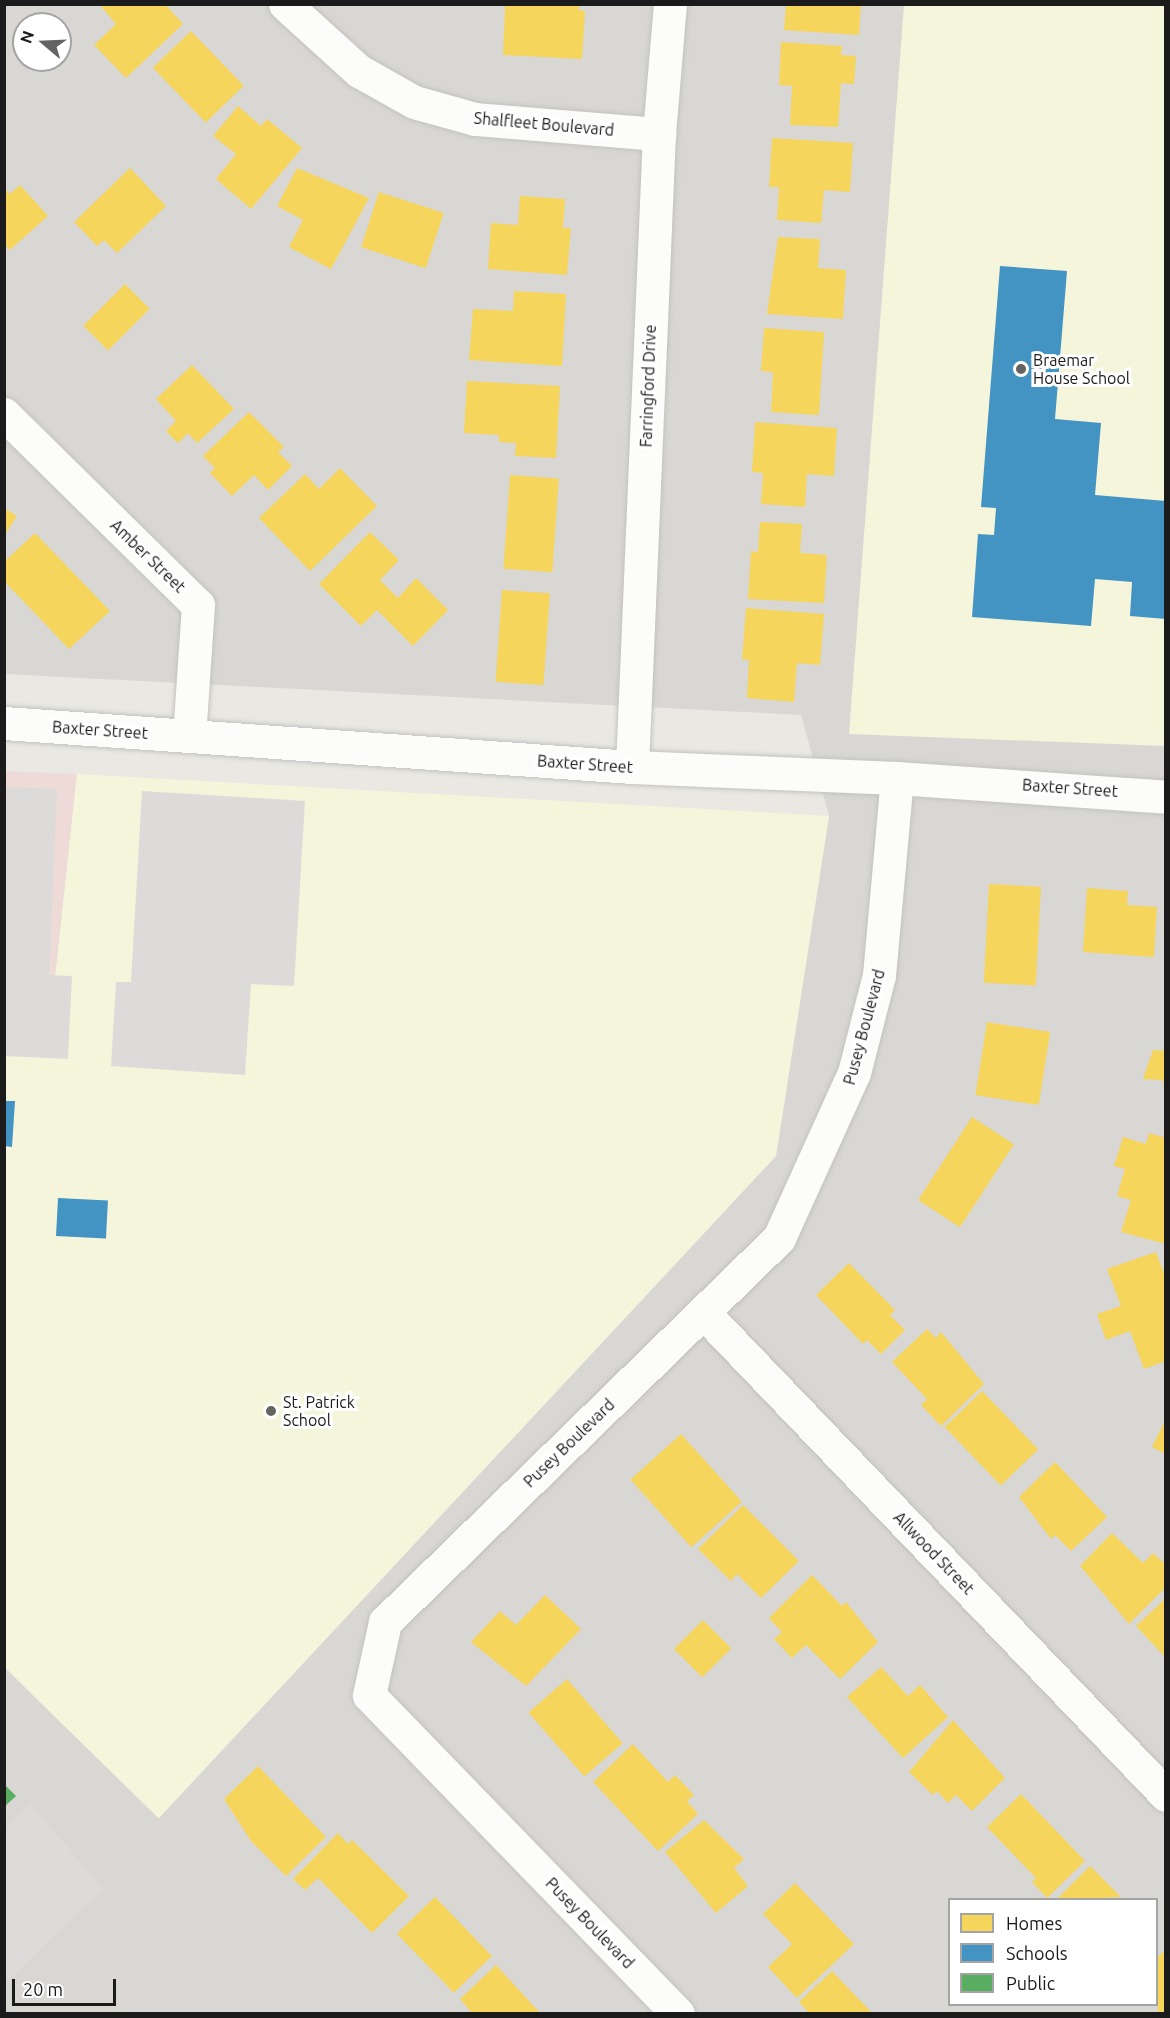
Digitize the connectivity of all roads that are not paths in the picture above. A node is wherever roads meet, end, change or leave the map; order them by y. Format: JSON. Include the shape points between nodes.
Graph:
{"nodes":[{"id":1,"x":285,"y":4,"type":"edge"},
{"id":2,"x":670,"y":4,"type":"edge"},
{"id":3,"x":659,"y":134,"type":"junction"},
{"id":4,"x":4,"y":414,"type":"edge"},
{"id":5,"x":4,"y":723,"type":"edge"},
{"id":6,"x":189,"y":736,"type":"junction"},
{"id":7,"x":632,"y":767,"type":"junction"},
{"id":8,"x":897,"y":778,"type":"junction"},
{"id":9,"x":1166,"y":797,"type":"edge"},
{"id":10,"x":703,"y":1312,"type":"junction"},
{"id":11,"x":1166,"y":1795,"type":"edge"},
{"id":12,"x":678,"y":2013,"type":"edge"}],
"edges":[{"from":1,"to":3,"type":"street","name":"Shalfleet Boulevard","via":[[358,71],[414,102],[475,119]]},
{"from":2,"to":3,"type":"street","name":"Farringford Drive"},
{"from":3,"to":7,"type":"street","name":"Farringford Drive"},
{"from":4,"to":6,"type":"street","name":"Amber Street","via":[[198,604]]},
{"from":5,"to":6,"type":"street","name":"Baxter Street"},
{"from":6,"to":7,"type":"street","name":"Baxter Street"},
{"from":7,"to":8,"type":"street","name":"Baxter Street"},
{"from":8,"to":9,"type":"street","name":"Baxter Street"},
{"from":8,"to":10,"type":"street","name":"Pusey Boulevard","via":[[879,975],[854,1073],[779,1238]]},
{"from":10,"to":11,"type":"street","name":"Allwood Street"},
{"from":10,"to":12,"type":"street","name":"Pusey Boulevard","via":[[385,1622],[369,1695]]}]}
